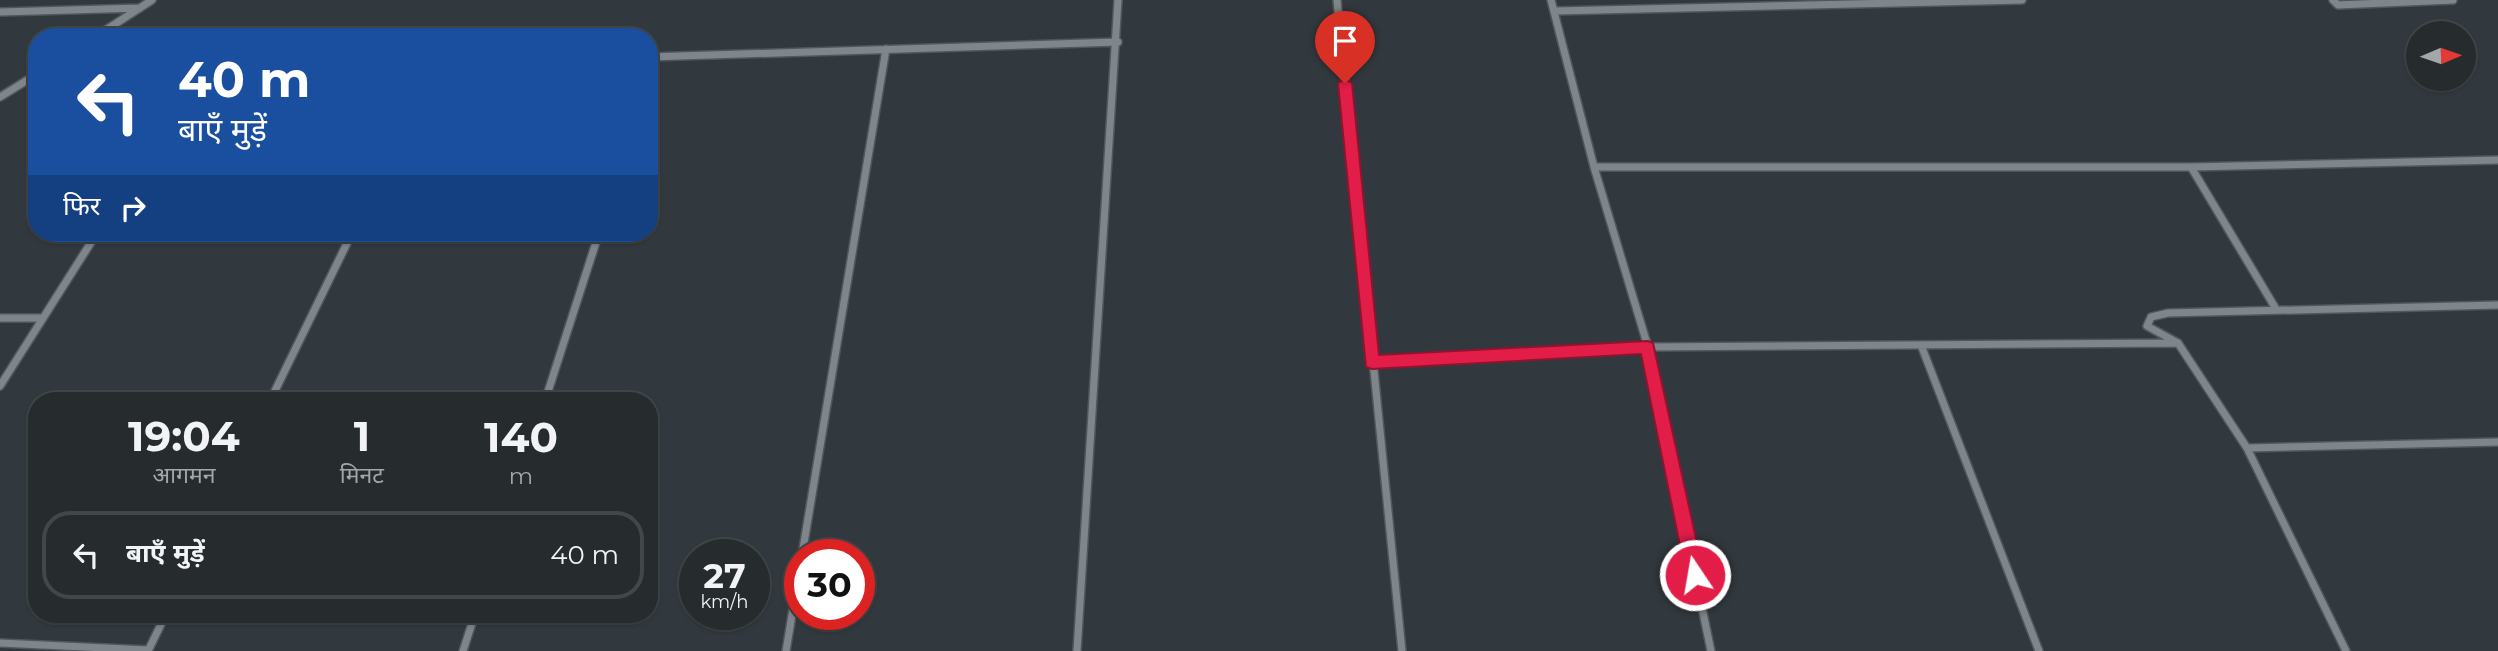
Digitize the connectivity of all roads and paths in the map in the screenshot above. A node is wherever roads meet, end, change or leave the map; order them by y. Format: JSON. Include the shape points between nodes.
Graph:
{"nodes":[{"id":1,"x":152,"y":0,"type":"edge"},
{"id":2,"x":1118,"y":0,"type":"edge"},
{"id":3,"x":1337,"y":0,"type":"edge"},
{"id":4,"x":1551,"y":0,"type":"edge"},
{"id":5,"x":2022,"y":0,"type":"edge"},
{"id":6,"x":2333,"y":0,"type":"edge"},
{"id":7,"x":2453,"y":0,"type":"edge"},
{"id":8,"x":140,"y":8,"type":"junction"},
{"id":9,"x":1555,"y":11,"type":"junction"},
{"id":10,"x":0,"y":12,"type":"edge"},
{"id":11,"x":109,"y":28,"type":"edge"},
{"id":12,"x":1118,"y":42,"type":"junction"},
{"id":13,"x":886,"y":49,"type":"junction"},
{"id":14,"x":658,"y":57,"type":"edge"},
{"id":15,"x":28,"y":80,"type":"edge"},
{"id":16,"x":0,"y":97,"type":"edge"},
{"id":17,"x":2498,"y":160,"type":"edge"},
{"id":18,"x":1594,"y":167,"type":"junction"},
{"id":19,"x":2191,"y":167,"type":"junction"},
{"id":20,"x":91,"y":242,"type":"edge"},
{"id":21,"x":348,"y":242,"type":"edge"},
{"id":22,"x":596,"y":242,"type":"edge"},
{"id":23,"x":2498,"y":306,"type":"edge"},
{"id":24,"x":2276,"y":309,"type":"junction"},
{"id":25,"x":0,"y":318,"type":"edge"},
{"id":26,"x":43,"y":318,"type":"junction"},
{"id":27,"x":2178,"y":343,"type":"junction"},
{"id":28,"x":1921,"y":345,"type":"junction"},
{"id":29,"x":1648,"y":347,"type":"junction"},
{"id":30,"x":1372,"y":362,"type":"junction"},
{"id":31,"x":0,"y":386,"type":"edge"},
{"id":32,"x":274,"y":392,"type":"edge"},
{"id":33,"x":548,"y":392,"type":"edge"},
{"id":34,"x":2498,"y":442,"type":"edge"},
{"id":35,"x":2247,"y":448,"type":"junction"},
{"id":36,"x":805,"y":539,"type":"edge"},
{"id":37,"x":162,"y":623,"type":"edge"},
{"id":38,"x":472,"y":623,"type":"edge"},
{"id":39,"x":790,"y":630,"type":"edge"},
{"id":40,"x":0,"y":643,"type":"edge"},
{"id":41,"x":148,"y":651,"type":"edge"},
{"id":42,"x":463,"y":651,"type":"edge"},
{"id":43,"x":786,"y":651,"type":"edge"},
{"id":44,"x":1077,"y":651,"type":"edge"},
{"id":45,"x":1402,"y":651,"type":"edge"},
{"id":46,"x":1711,"y":651,"type":"edge"},
{"id":47,"x":2039,"y":651,"type":"edge"},
{"id":48,"x":2346,"y":651,"type":"edge"}],
"edges":[{"from":1,"to":8,"type":"street"},
{"from":2,"to":12,"type":"street"},
{"from":3,"to":30,"type":"street"},
{"from":4,"to":9,"type":"street"},
{"from":5,"to":9,"type":"street"},
{"from":6,"to":7,"type":"street","via":[[2337,5]]},
{"from":8,"to":10,"type":"street"},
{"from":8,"to":11,"type":"street"},
{"from":9,"to":18,"type":"street"},
{"from":12,"to":13,"type":"street"},
{"from":12,"to":44,"type":"street"},
{"from":13,"to":14,"type":"street"},
{"from":13,"to":36,"type":"street"},
{"from":15,"to":16,"type":"street"},
{"from":17,"to":19,"type":"street"},
{"from":18,"to":19,"type":"street"},
{"from":18,"to":29,"type":"street"},
{"from":19,"to":24,"type":"street"},
{"from":20,"to":26,"type":"street"},
{"from":21,"to":32,"type":"street"},
{"from":22,"to":33,"type":"street"},
{"from":23,"to":24,"type":"street"},
{"from":24,"to":27,"type":"street","via":[[2151,317],[2147,326]]},
{"from":25,"to":26,"type":"street"},
{"from":26,"to":31,"type":"street"},
{"from":27,"to":28,"type":"street"},
{"from":27,"to":35,"type":"street"},
{"from":28,"to":29,"type":"street"},
{"from":28,"to":47,"type":"street"},
{"from":29,"to":30,"type":"street"},
{"from":29,"to":46,"type":"street"},
{"from":30,"to":45,"type":"street"},
{"from":34,"to":35,"type":"street"},
{"from":35,"to":48,"type":"street"},
{"from":37,"to":41,"type":"street"},
{"from":38,"to":42,"type":"street"},
{"from":39,"to":43,"type":"street"},
{"from":40,"to":41,"type":"street"}]}
